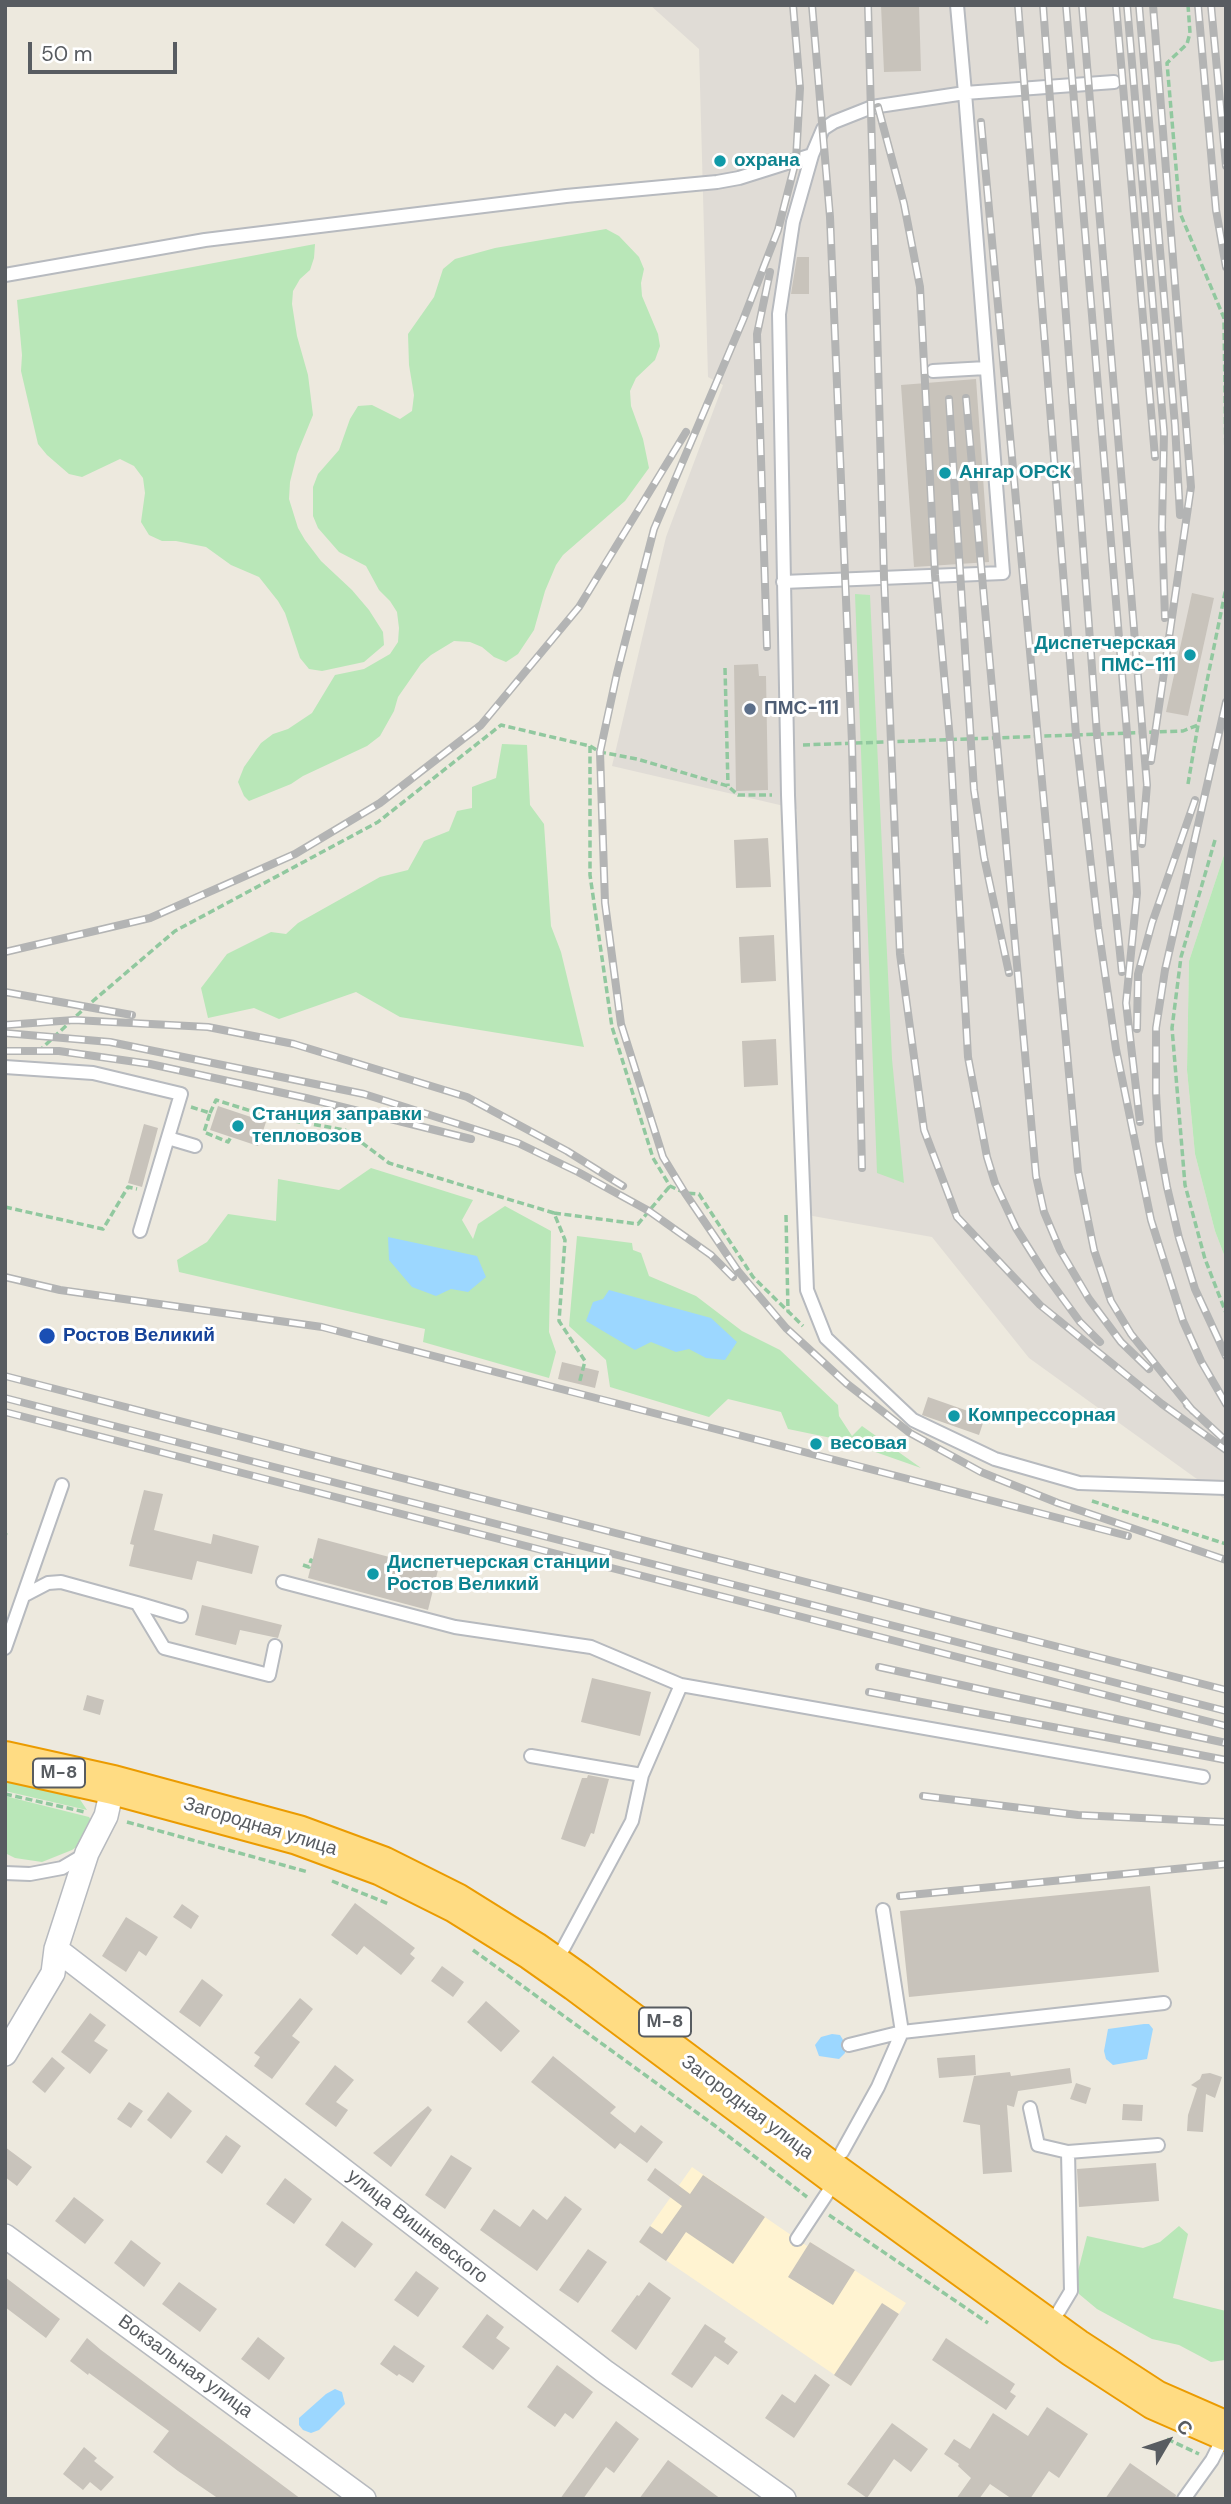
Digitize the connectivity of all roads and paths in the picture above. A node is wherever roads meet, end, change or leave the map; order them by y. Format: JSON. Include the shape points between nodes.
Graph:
{"nodes":[{"id":1,"x":957,"y":5,"type":"edge"},
{"id":2,"x":1188,"y":5,"type":"edge"},
{"id":3,"x":1114,"y":82,"type":"dead end"},
{"id":4,"x":965,"y":93,"type":"junction"},
{"id":5,"x":812,"y":155,"type":"junction"},
{"id":6,"x":5,"y":275,"type":"edge"},
{"id":7,"x":986,"y":368,"type":"junction"},
{"id":8,"x":933,"y":371,"type":"dead end"},
{"id":9,"x":1226,"y":468,"type":"edge"},
{"id":10,"x":783,"y":582,"type":"junction"},
{"id":11,"x":1226,"y":588,"type":"edge"},
{"id":12,"x":725,"y":668,"type":"dead end"},
{"id":13,"x":1198,"y":725,"type":"junction"},
{"id":14,"x":787,"y":746,"type":"junction"},
{"id":15,"x":1188,"y":784,"type":"dead end"},
{"id":16,"x":728,"y":786,"type":"junction"},
{"id":17,"x":763,"y":795,"type":"dead end"},
{"id":18,"x":1215,"y":840,"type":"dead end"},
{"id":19,"x":5,"y":1067,"type":"edge"},
{"id":20,"x":22,"y":1067,"type":"junction"},
{"id":21,"x":210,"y":1113,"type":"dead end"},
{"id":22,"x":168,"y":1138,"type":"junction"},
{"id":23,"x":195,"y":1146,"type":"dead end"},
{"id":24,"x":670,"y":1186,"type":"dead end"},
{"id":25,"x":128,"y":1187,"type":"dead end"},
{"id":26,"x":5,"y":1207,"type":"edge"},
{"id":27,"x":554,"y":1213,"type":"junction"},
{"id":28,"x":140,"y":1231,"type":"dead end"},
{"id":29,"x":1226,"y":1313,"type":"edge"},
{"id":30,"x":579,"y":1384,"type":"dead end"},
{"id":31,"x":62,"y":1485,"type":"dead end"},
{"id":32,"x":1226,"y":1488,"type":"edge"},
{"id":33,"x":312,"y":1561,"type":"dead end"},
{"id":34,"x":303,"y":1566,"type":"dead end"},
{"id":35,"x":282,"y":1582,"type":"dead end"},
{"id":36,"x":25,"y":1595,"type":"junction"},
{"id":37,"x":137,"y":1603,"type":"junction"},
{"id":38,"x":181,"y":1616,"type":"dead end"},
{"id":39,"x":275,"y":1646,"type":"dead end"},
{"id":40,"x":5,"y":1648,"type":"edge"},
{"id":41,"x":681,"y":1685,"type":"junction"},
{"id":42,"x":5,"y":1740,"type":"edge"},
{"id":43,"x":531,"y":1756,"type":"dead end"},
{"id":44,"x":5,"y":1760,"type":"edge"},
{"id":45,"x":642,"y":1775,"type":"junction"},
{"id":46,"x":1203,"y":1776,"type":"dead end"},
{"id":47,"x":5,"y":1794,"type":"edge"},
{"id":48,"x":110,"y":1801,"type":"junction"},
{"id":49,"x":87,"y":1853,"type":"junction"},
{"id":50,"x":5,"y":1872,"type":"edge"},
{"id":51,"x":313,"y":1873,"type":"dead end"},
{"id":52,"x":325,"y":1878,"type":"dead end"},
{"id":53,"x":398,"y":1908,"type":"dead end"},
{"id":54,"x":884,"y":1910,"type":"dead end"},
{"id":55,"x":464,"y":1943,"type":"dead end"},
{"id":56,"x":56,"y":1948,"type":"junction"},
{"id":57,"x":563,"y":1949,"type":"junction"},
{"id":58,"x":1164,"y":2003,"type":"dead end"},
{"id":59,"x":902,"y":2032,"type":"junction"},
{"id":60,"x":849,"y":2045,"type":"dead end"},
{"id":61,"x":5,"y":2054,"type":"edge"},
{"id":62,"x":1030,"y":2108,"type":"dead end"},
{"id":63,"x":1158,"y":2145,"type":"dead end"},
{"id":64,"x":1068,"y":2152,"type":"junction"},
{"id":65,"x":833,"y":2179,"type":"junction"},
{"id":66,"x":5,"y":2236,"type":"edge"},
{"id":67,"x":797,"y":2239,"type":"dead end"},
{"id":68,"x":1059,"y":2311,"type":"junction"},
{"id":69,"x":990,"y":2325,"type":"dead end"},
{"id":70,"x":1226,"y":2406,"type":"edge"},
{"id":71,"x":1166,"y":2439,"type":"dead end"},
{"id":72,"x":1221,"y":2441,"type":"edge"},
{"id":73,"x":364,"y":2499,"type":"edge"},
{"id":74,"x":784,"y":2499,"type":"edge"},
{"id":75,"x":1184,"y":2499,"type":"edge"}],
"edges":[{"from":1,"to":4,"type":"lane"},
{"from":2,"to":9,"type":"path","via":[[1187,44],[1167,63],[1168,78],[1180,213],[1224,318]]},
{"from":3,"to":4,"type":"lane"},
{"from":4,"to":5,"type":"lane","via":[[872,107],[834,122],[823,129]]},
{"from":4,"to":7,"type":"lane"},
{"from":5,"to":6,"type":"lane","via":[[717,182],[205,240]]},
{"from":5,"to":10,"type":"lane","via":[[793,222],[779,314]]},
{"from":7,"to":8,"type":"lane"},
{"from":7,"to":10,"type":"lane","via":[[1003,573]]},
{"from":10,"to":14,"type":"lane"},
{"from":11,"to":13,"type":"path"},
{"from":12,"to":16,"type":"path"},
{"from":13,"to":14,"type":"path","via":[[1183,731]]},
{"from":13,"to":15,"type":"path"},
{"from":14,"to":32,"type":"lane","via":[[807,1290],[826,1338],[914,1420],[995,1459],[1079,1483]]},
{"from":16,"to":17,"type":"path","via":[[738,795]]},
{"from":16,"to":20,"type":"path","via":[[501,725],[377,822],[175,931]]},
{"from":18,"to":29,"type":"path","via":[[1181,957],[1172,1028],[1185,1185],[1205,1259]]},
{"from":19,"to":20,"type":"lane"},
{"from":20,"to":22,"type":"lane","via":[[93,1073],[181,1094]]},
{"from":21,"to":27,"type":"path","via":[[216,1100],[267,1116],[345,1130],[389,1163]]},
{"from":22,"to":23,"type":"lane"},
{"from":22,"to":28,"type":"lane"},
{"from":24,"to":27,"type":"path","via":[[638,1224]]},
{"from":25,"to":26,"type":"path","via":[[103,1228]]},
{"from":27,"to":30,"type":"path","via":[[565,1240],[559,1321],[585,1361]]},
{"from":31,"to":36,"type":"lane"},
{"from":33,"to":34,"type":"path","via":[[309,1567]]},
{"from":35,"to":41,"type":"lane","via":[[456,1627],[591,1647]]},
{"from":36,"to":37,"type":"lane","via":[[61,1582]]},
{"from":36,"to":40,"type":"lane"},
{"from":37,"to":38,"type":"lane"},
{"from":37,"to":39,"type":"lane","via":[[164,1648],[268,1675]]},
{"from":41,"to":45,"type":"lane"},
{"from":41,"to":46,"type":"lane"},
{"from":42,"to":57,"type":"highway","name":"Загородная улица","number":"М-8","via":[[149,1773],[312,1819],[429,1867]]},
{"from":43,"to":45,"type":"lane"},
{"from":44,"to":48,"type":"highway","name":"Загородная улица","number":"М-8"},
{"from":45,"to":57,"type":"lane","via":[[632,1821]]},
{"from":47,"to":48,"type":"path"},
{"from":48,"to":49,"type":"street"},
{"from":48,"to":51,"type":"path"},
{"from":48,"to":65,"type":"highway","name":"Загородная улица","number":"М-8","via":[[309,1838],[382,1866],[456,1903],[577,1982]]},
{"from":49,"to":50,"type":"lane","via":[[62,1868],[30,1874]]},
{"from":49,"to":56,"type":"street"},
{"from":52,"to":53,"type":"path"},
{"from":54,"to":59,"type":"lane"},
{"from":55,"to":65,"type":"path","via":[[714,2125]]},
{"from":56,"to":61,"type":"street","via":[[52,1973]]},
{"from":56,"to":74,"type":"street","name":"улица Вишневского","via":[[604,2371]]},
{"from":57,"to":65,"type":"highway","name":"Загородная улица","number":"М-8"},
{"from":58,"to":59,"type":"lane"},
{"from":59,"to":60,"type":"lane"},
{"from":59,"to":65,"type":"lane"},
{"from":62,"to":64,"type":"lane","via":[[1038,2145]]},
{"from":63,"to":64,"type":"lane"},
{"from":64,"to":68,"type":"lane","via":[[1071,2291]]},
{"from":65,"to":67,"type":"lane"},
{"from":65,"to":68,"type":"highway","name":"Загородная улица","number":"М-8"},
{"from":65,"to":69,"type":"path"},
{"from":65,"to":72,"type":"highway","name":"Загородная улица","number":"М-8","via":[[1121,2379]]},
{"from":66,"to":73,"type":"street","name":"Вокзальная улица"},
{"from":68,"to":70,"type":"highway","name":"Загородная улица","number":"М-8","via":[[1149,2372]]},
{"from":71,"to":72,"type":"path"},
{"from":72,"to":75,"type":"lane"}]}
